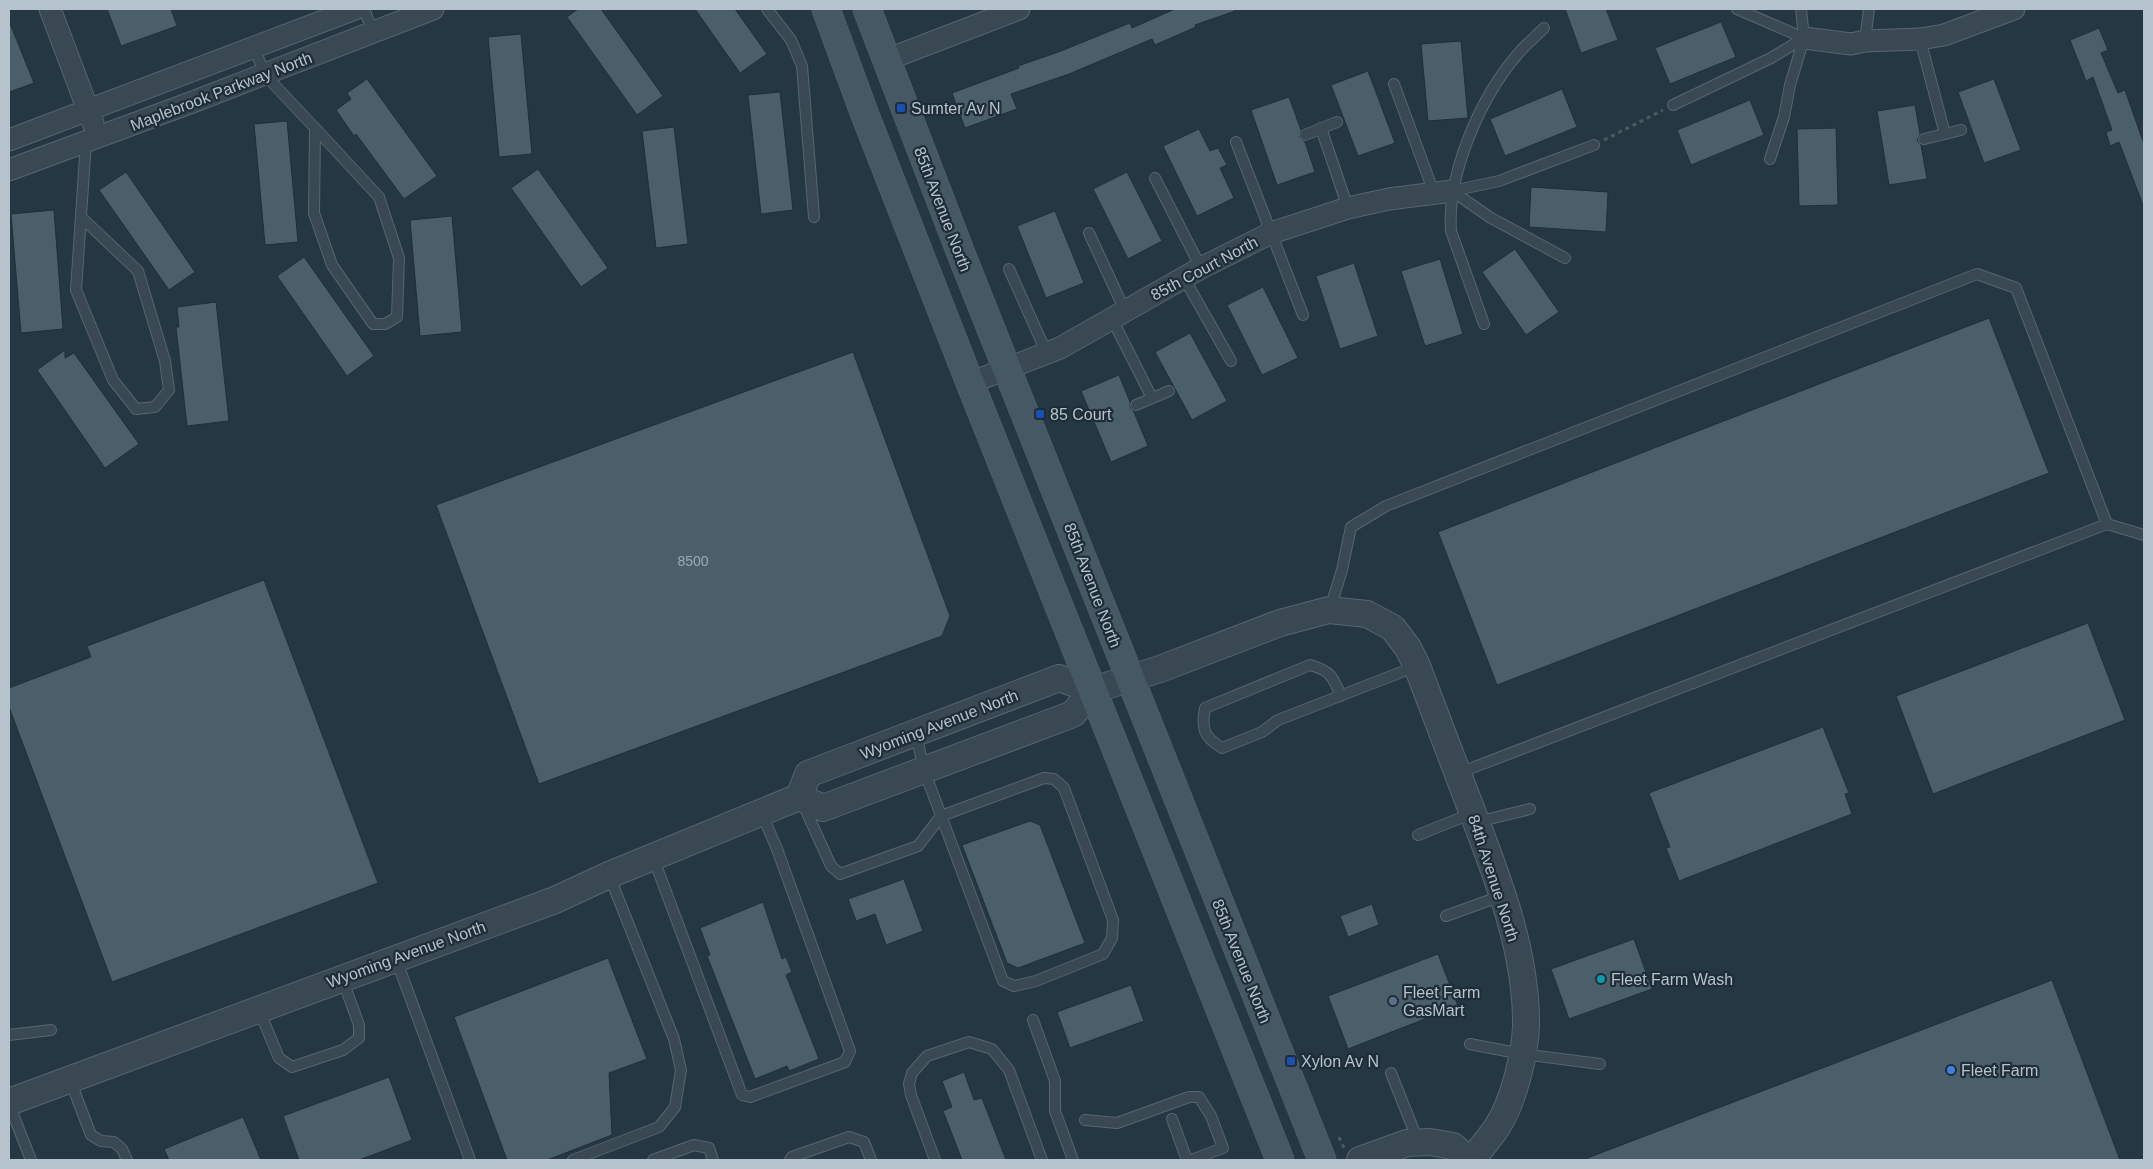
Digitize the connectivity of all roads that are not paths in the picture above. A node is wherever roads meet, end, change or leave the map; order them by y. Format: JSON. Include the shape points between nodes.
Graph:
{"nodes":[{"id":1,"x":50,"y":9,"type":"edge"},
{"id":2,"x":355,"y":9,"type":"edge"},
{"id":3,"x":364,"y":9,"type":"edge"},
{"id":4,"x":433,"y":9,"type":"edge"},
{"id":5,"x":767,"y":9,"type":"edge"},
{"id":6,"x":826,"y":9,"type":"edge"},
{"id":7,"x":867,"y":9,"type":"edge"},
{"id":8,"x":1019,"y":9,"type":"edge"},
{"id":9,"x":1737,"y":9,"type":"edge"},
{"id":10,"x":1801,"y":9,"type":"edge"},
{"id":11,"x":1869,"y":9,"type":"edge"},
{"id":12,"x":2014,"y":9,"type":"edge"},
{"id":13,"x":1544,"y":28,"type":"dead end"},
{"id":14,"x":373,"y":32,"type":"junction"},
{"id":15,"x":1804,"y":38,"type":"junction"},
{"id":16,"x":1920,"y":39,"type":"junction"},
{"id":17,"x":1865,"y":41,"type":"junction"},
{"id":18,"x":254,"y":47,"type":"junction"},
{"id":19,"x":886,"y":60,"type":"junction"},
{"id":20,"x":265,"y":75,"type":"junction"},
{"id":21,"x":1394,"y":84,"type":"dead end"},
{"id":22,"x":1673,"y":105,"type":"road end"},
{"id":23,"x":88,"y":110,"type":"junction"},
{"id":24,"x":1337,"y":122,"type":"dead end"},
{"id":25,"x":315,"y":128,"type":"junction"},
{"id":26,"x":1321,"y":128,"type":"junction"},
{"id":27,"x":1961,"y":130,"type":"dead end"},
{"id":28,"x":1945,"y":134,"type":"junction"},
{"id":29,"x":1305,"y":135,"type":"dead end"},
{"id":30,"x":92,"y":139,"type":"junction"},
{"id":31,"x":1924,"y":139,"type":"dead end"},
{"id":32,"x":9,"y":140,"type":"edge"},
{"id":33,"x":1236,"y":142,"type":"dead end"},
{"id":34,"x":1594,"y":145,"type":"road end"},
{"id":35,"x":1770,"y":160,"type":"dead end"},
{"id":36,"x":9,"y":170,"type":"edge"},
{"id":37,"x":1155,"y":178,"type":"dead end"},
{"id":38,"x":1443,"y":192,"type":"junction"},
{"id":39,"x":1348,"y":208,"type":"junction"},
{"id":40,"x":81,"y":217,"type":"junction"},
{"id":41,"x":814,"y":218,"type":"dead end"},
{"id":42,"x":1089,"y":233,"type":"dead end"},
{"id":43,"x":1272,"y":233,"type":"junction"},
{"id":44,"x":1565,"y":258,"type":"dead end"},
{"id":45,"x":1009,"y":268,"type":"dead end"},
{"id":46,"x":1193,"y":273,"type":"junction"},
{"id":47,"x":1118,"y":315,"type":"junction"},
{"id":48,"x":1302,"y":315,"type":"dead end"},
{"id":49,"x":1484,"y":324,"type":"dead end"},
{"id":50,"x":1047,"y":354,"type":"junction"},
{"id":51,"x":1231,"y":361,"type":"dead end"},
{"id":52,"x":1007,"y":369,"type":"junction"},
{"id":53,"x":970,"y":383,"type":"junction"},
{"id":54,"x":1169,"y":391,"type":"dead end"},
{"id":55,"x":1152,"y":398,"type":"junction"},
{"id":56,"x":1136,"y":405,"type":"dead end"},
{"id":57,"x":2107,"y":524,"type":"junction"},
{"id":58,"x":2144,"y":535,"type":"edge"},
{"id":59,"x":1329,"y":610,"type":"junction"},
{"id":60,"x":1417,"y":666,"type":"junction"},
{"id":61,"x":1130,"y":678,"type":"junction"},
{"id":62,"x":1092,"y":690,"type":"junction"},
{"id":63,"x":1341,"y":696,"type":"junction"},
{"id":64,"x":916,"y":734,"type":"junction"},
{"id":65,"x":924,"y":770,"type":"junction"},
{"id":66,"x":1458,"y":773,"type":"junction"},
{"id":67,"x":799,"y":797,"type":"junction"},
{"id":68,"x":1530,"y":809,"type":"dead end"},
{"id":69,"x":762,"y":813,"type":"junction"},
{"id":70,"x":941,"y":816,"type":"junction"},
{"id":71,"x":1475,"y":818,"type":"junction"},
{"id":72,"x":1418,"y":835,"type":"dead end"},
{"id":73,"x":653,"y":856,"type":"junction"},
{"id":74,"x":609,"y":875,"type":"junction"},
{"id":75,"x":1502,"y":896,"type":"junction"},
{"id":76,"x":1446,"y":916,"type":"dead end"},
{"id":77,"x":396,"y":958,"type":"junction"},
{"id":78,"x":342,"y":978,"type":"junction"},
{"id":79,"x":259,"y":1009,"type":"junction"},
{"id":80,"x":1033,"y":1020,"type":"dead end"},
{"id":81,"x":51,"y":1030,"type":"dead end"},
{"id":82,"x":9,"y":1035,"type":"edge"},
{"id":83,"x":1470,"y":1044,"type":"dead end"},
{"id":84,"x":1522,"y":1054,"type":"junction"},
{"id":85,"x":1600,"y":1064,"type":"dead end"},
{"id":86,"x":1391,"y":1073,"type":"dead end"},
{"id":87,"x":70,"y":1080,"type":"junction"},
{"id":88,"x":9,"y":1103,"type":"edge"},
{"id":89,"x":1172,"y":1119,"type":"dead end"},
{"id":90,"x":1084,"y":1120,"type":"dead end"},
{"id":91,"x":1419,"y":1142,"type":"junction"},
{"id":92,"x":31,"y":1160,"type":"edge"},
{"id":93,"x":127,"y":1160,"type":"edge"},
{"id":94,"x":470,"y":1160,"type":"edge"},
{"id":95,"x":573,"y":1160,"type":"edge"},
{"id":96,"x":653,"y":1160,"type":"edge"},
{"id":97,"x":713,"y":1160,"type":"edge"},
{"id":98,"x":790,"y":1160,"type":"edge"},
{"id":99,"x":871,"y":1160,"type":"edge"},
{"id":100,"x":935,"y":1160,"type":"edge"},
{"id":101,"x":1042,"y":1160,"type":"edge"},
{"id":102,"x":1073,"y":1160,"type":"edge"},
{"id":103,"x":1187,"y":1160,"type":"edge"},
{"id":104,"x":1191,"y":1160,"type":"edge"},
{"id":105,"x":1280,"y":1160,"type":"edge"},
{"id":106,"x":1322,"y":1160,"type":"edge"},
{"id":107,"x":1360,"y":1160,"type":"edge"},
{"id":108,"x":1468,"y":1160,"type":"edge"},
{"id":109,"x":1472,"y":1160,"type":"edge"}],
"edges":[{"from":1,"to":23,"type":"street"},
{"from":2,"to":18,"type":"street","name":"Maplebrook Parkway North"},
{"from":3,"to":14,"type":"lane"},
{"from":4,"to":14,"type":"street","name":"Maplebrook Parkway North"},
{"from":5,"to":41,"type":"lane","via":[[791,40],[802,66]]},
{"from":6,"to":53,"type":"main road"},
{"from":7,"to":19,"type":"main road","name":"85th Avenue North"},
{"from":8,"to":19,"type":"street"},
{"from":9,"to":15,"type":"lane"},
{"from":10,"to":15,"type":"lane"},
{"from":11,"to":17,"type":"lane"},
{"from":12,"to":16,"type":"street","via":[[1944,35]]},
{"from":13,"to":38,"type":"lane","via":[[1517,54],[1482,104]]},
{"from":14,"to":20,"type":"street","name":"Maplebrook Parkway North"},
{"from":15,"to":17,"type":"street","via":[[1851,44]]},
{"from":15,"to":22,"type":"lane","via":[[1771,58]]},
{"from":15,"to":35,"type":"lane"},
{"from":16,"to":17,"type":"street"},
{"from":16,"to":28,"type":"lane"},
{"from":18,"to":20,"type":"lane"},
{"from":18,"to":23,"type":"street","name":"Maplebrook Parkway North"},
{"from":19,"to":52,"type":"main road","name":"85th Avenue North"},
{"from":20,"to":25,"type":"lane"},
{"from":20,"to":30,"type":"street","name":"Maplebrook Parkway North"},
{"from":21,"to":38,"type":"lane"},
{"from":23,"to":30,"type":"street"},
{"from":23,"to":32,"type":"street","name":"Maplebrook Parkway North"},
{"from":24,"to":26,"type":"lane"},
{"from":25,"to":25,"type":"lane","via":[[314,213],[332,265],[373,324],[385,324],[397,317],[399,258],[379,197]]},
{"from":26,"to":29,"type":"lane"},
{"from":26,"to":39,"type":"lane"},
{"from":27,"to":28,"type":"lane"},
{"from":28,"to":31,"type":"lane"},
{"from":30,"to":36,"type":"street","name":"Maplebrook Parkway North"},
{"from":30,"to":40,"type":"lane"},
{"from":33,"to":43,"type":"lane"},
{"from":34,"to":38,"type":"lane","via":[[1499,180]]},
{"from":37,"to":46,"type":"lane"},
{"from":38,"to":39,"type":"street","name":"85th Court North"},
{"from":38,"to":44,"type":"lane"},
{"from":38,"to":49,"type":"lane","via":[[1451,231]]},
{"from":39,"to":43,"type":"street","name":"85th Court North"},
{"from":40,"to":40,"type":"lane","via":[[76,290],[113,380],[136,409],[155,407],[169,390],[165,361],[138,271]]},
{"from":42,"to":47,"type":"lane"},
{"from":43,"to":46,"type":"street","name":"85th Court North"},
{"from":43,"to":48,"type":"lane"},
{"from":45,"to":50,"type":"lane"},
{"from":46,"to":47,"type":"street","name":"85th Court North"},
{"from":46,"to":51,"type":"lane"},
{"from":47,"to":50,"type":"street","name":"85th Court North"},
{"from":47,"to":55,"type":"lane"},
{"from":50,"to":52,"type":"street","name":"85th Court North"},
{"from":52,"to":53,"type":"street","name":"85th Court North"},
{"from":52,"to":61,"type":"main road","name":"85th Avenue North"},
{"from":53,"to":62,"type":"main road"},
{"from":54,"to":55,"type":"lane"},
{"from":55,"to":56,"type":"lane"},
{"from":57,"to":58,"type":"lane"},
{"from":57,"to":59,"type":"lane","via":[[2016,288],[1977,274],[1386,506],[1351,527]]},
{"from":57,"to":66,"type":"lane"},
{"from":59,"to":60,"type":"street","name":"84th Avenue North","via":[[1367,614],[1393,628]]},
{"from":59,"to":61,"type":"street","via":[[1280,623]]},
{"from":60,"to":63,"type":"lane"},
{"from":60,"to":66,"type":"street","name":"84th Avenue North"},
{"from":61,"to":62,"type":"street"},
{"from":61,"to":106,"type":"main road","name":"85th Avenue North"},
{"from":62,"to":64,"type":"street","name":"Wyoming Avenue North","via":[[1059,678]]},
{"from":62,"to":65,"type":"street","via":[[1073,714]]},
{"from":62,"to":105,"type":"main road"},
{"from":63,"to":63,"type":"lane","via":[[1334,680],[1324,669],[1310,665],[1205,708],[1202,723],[1209,740],[1222,748],[1262,732],[1278,720]]},
{"from":64,"to":65,"type":"lane"},
{"from":64,"to":67,"type":"street","name":"Wyoming Avenue North","via":[[808,774]]},
{"from":65,"to":67,"type":"street","via":[[823,808]]},
{"from":65,"to":70,"type":"lane"},
{"from":66,"to":71,"type":"street","name":"84th Avenue North"},
{"from":67,"to":69,"type":"street","name":"Wyoming Avenue North"},
{"from":67,"to":70,"type":"lane","via":[[831,866],[840,874],[918,846]]},
{"from":68,"to":71,"type":"lane"},
{"from":69,"to":73,"type":"street","name":"Wyoming Avenue North"},
{"from":69,"to":73,"type":"lane","via":[[850,1051],[845,1062],[750,1097],[742,1095]]},
{"from":70,"to":70,"type":"lane","via":[[1003,981],[1014,986],[1036,981],[1103,954],[1112,938],[1114,920],[1064,788],[1054,780],[1044,778]]},
{"from":71,"to":72,"type":"lane"},
{"from":71,"to":75,"type":"street","name":"84th Avenue North"},
{"from":73,"to":74,"type":"street","name":"Wyoming Avenue North"},
{"from":74,"to":77,"type":"street","name":"Wyoming Avenue North","via":[[555,900]]},
{"from":74,"to":95,"type":"lane","via":[[674,1039],[681,1070],[675,1107],[659,1127]]},
{"from":75,"to":76,"type":"lane"},
{"from":75,"to":84,"type":"street","name":"84th Avenue North","via":[[1517,947],[1524,989],[1526,1027]]},
{"from":77,"to":78,"type":"street","name":"Wyoming Avenue North"},
{"from":77,"to":94,"type":"lane"},
{"from":78,"to":79,"type":"street","name":"Wyoming Avenue North"},
{"from":78,"to":79,"type":"lane","via":[[359,1025],[359,1038],[343,1050],[292,1068],[279,1058]]},
{"from":79,"to":87,"type":"street","name":"Wyoming Avenue North"},
{"from":80,"to":102,"type":"lane","via":[[1055,1082],[1055,1111]]},
{"from":81,"to":82,"type":"lane"},
{"from":83,"to":84,"type":"lane"},
{"from":84,"to":85,"type":"lane"},
{"from":84,"to":109,"type":"street","name":"84th Avenue North","via":[[1511,1095],[1498,1126]]},
{"from":86,"to":91,"type":"lane"},
{"from":87,"to":88,"type":"street","name":"Wyoming Avenue North"},
{"from":87,"to":93,"type":"lane","via":[[91,1136],[114,1142]]},
{"from":88,"to":92,"type":"lane"},
{"from":89,"to":103,"type":"lane"},
{"from":90,"to":104,"type":"lane","via":[[1117,1123],[1188,1097],[1199,1097],[1212,1116],[1223,1148]]},
{"from":91,"to":107,"type":"street","via":[[1406,1143]]},
{"from":91,"to":108,"type":"street","via":[[1453,1146]]},
{"from":96,"to":97,"type":"lane","via":[[694,1145],[709,1148]]},
{"from":98,"to":99,"type":"lane","via":[[849,1137],[864,1142]]},
{"from":100,"to":101,"type":"lane","via":[[911,1094],[912,1072],[927,1056],[969,1042],[992,1049],[1009,1070]]}]}
